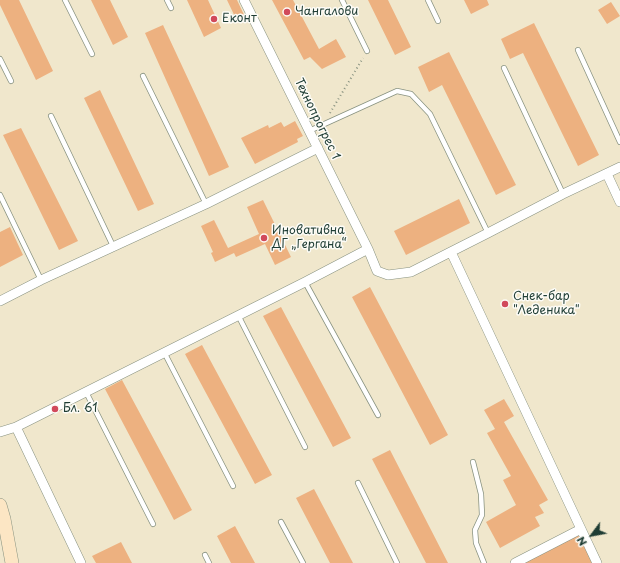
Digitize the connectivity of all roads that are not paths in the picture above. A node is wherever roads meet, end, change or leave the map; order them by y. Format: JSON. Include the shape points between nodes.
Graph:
{"nodes":[{"id":1,"x":65,"y":0,"type":"edge"},
{"id":2,"x":167,"y":0,"type":"edge"},
{"id":3,"x":244,"y":0,"type":"edge"},
{"id":4,"x":342,"y":0,"type":"edge"},
{"id":5,"x":428,"y":0,"type":"edge"},
{"id":6,"x":171,"y":8,"type":"dead end"},
{"id":7,"x":438,"y":20,"type":"dead end"},
{"id":8,"x":367,"y":50,"type":"road end"},
{"id":9,"x":578,"y":50,"type":"dead end"},
{"id":10,"x":92,"y":54,"type":"dead end"},
{"id":11,"x":0,"y":59,"type":"edge"},
{"id":12,"x":504,"y":68,"type":"dead end"},
{"id":13,"x":143,"y":76,"type":"dead end"},
{"id":14,"x":11,"y":81,"type":"dead end"},
{"id":15,"x":51,"y":116,"type":"dead end"},
{"id":16,"x":309,"y":131,"type":"junction"},
{"id":17,"x":620,"y":142,"type":"edge"},
{"id":18,"x":318,"y":148,"type":"junction"},
{"id":19,"x":620,"y":167,"type":"edge"},
{"id":20,"x":607,"y":174,"type":"junction"},
{"id":21,"x":563,"y":194,"type":"junction"},
{"id":22,"x":0,"y":195,"type":"edge"},
{"id":23,"x":620,"y":202,"type":"edge"},
{"id":24,"x":206,"y":204,"type":"junction"},
{"id":25,"x":488,"y":233,"type":"junction"},
{"id":26,"x":113,"y":246,"type":"junction"},
{"id":27,"x":368,"y":249,"type":"junction"},
{"id":28,"x":451,"y":252,"type":"junction"},
{"id":29,"x":40,"y":280,"type":"junction"},
{"id":30,"x":306,"y":282,"type":"junction"},
{"id":31,"x":0,"y":301,"type":"edge"},
{"id":32,"x":238,"y":315,"type":"junction"},
{"id":33,"x":164,"y":352,"type":"junction"},
{"id":34,"x":86,"y":392,"type":"junction"},
{"id":35,"x":378,"y":415,"type":"dead end"},
{"id":36,"x":16,"y":427,"type":"junction"},
{"id":37,"x":0,"y":432,"type":"edge"},
{"id":38,"x":305,"y":447,"type":"dead end"},
{"id":39,"x":473,"y":462,"type":"dead end"},
{"id":40,"x":358,"y":483,"type":"dead end"},
{"id":41,"x":233,"y":486,"type":"dead end"},
{"id":42,"x":0,"y":505,"type":"edge"},
{"id":43,"x":281,"y":522,"type":"dead end"},
{"id":44,"x":153,"y":524,"type":"dead end"},
{"id":45,"x":581,"y":530,"type":"junction"},
{"id":46,"x":205,"y":555,"type":"dead end"},
{"id":47,"x":12,"y":563,"type":"edge"},
{"id":48,"x":81,"y":563,"type":"edge"},
{"id":49,"x":209,"y":563,"type":"edge"},
{"id":50,"x":303,"y":563,"type":"edge"},
{"id":51,"x":398,"y":563,"type":"edge"},
{"id":52,"x":484,"y":563,"type":"edge"},
{"id":53,"x":515,"y":563,"type":"edge"},
{"id":54,"x":597,"y":563,"type":"edge"}],
"edges":[{"from":1,"to":10,"type":"lane"},
{"from":2,"to":6,"type":"lane"},
{"from":3,"to":16,"type":"street","name":"Технопрогрес 1"},
{"from":4,"to":8,"type":"lane"},
{"from":5,"to":7,"type":"lane"},
{"from":9,"to":17,"type":"lane"},
{"from":11,"to":14,"type":"lane"},
{"from":12,"to":21,"type":"lane"},
{"from":13,"to":24,"type":"lane"},
{"from":15,"to":26,"type":"lane"},
{"from":16,"to":18,"type":"street","name":"Технопрогрес 1"},
{"from":16,"to":25,"type":"lane","via":[[397,91],[412,94],[430,114]]},
{"from":18,"to":24,"type":"street"},
{"from":18,"to":27,"type":"street","name":"Технопрогрес 1"},
{"from":19,"to":20,"type":"street","name":"Технопрогрес 1"},
{"from":20,"to":21,"type":"street","name":"Технопрогрес 1"},
{"from":20,"to":23,"type":"street"},
{"from":21,"to":25,"type":"street","name":"Технопрогрес 1"},
{"from":22,"to":29,"type":"lane"},
{"from":24,"to":26,"type":"street"},
{"from":25,"to":28,"type":"street","name":"Технопрогрес 1"},
{"from":26,"to":29,"type":"street"},
{"from":27,"to":28,"type":"street","name":"Технопрогрес 1","via":[[377,271],[388,275],[411,272]]},
{"from":27,"to":30,"type":"street"},
{"from":28,"to":45,"type":"street"},
{"from":29,"to":31,"type":"street"},
{"from":30,"to":32,"type":"street"},
{"from":30,"to":35,"type":"lane"},
{"from":32,"to":33,"type":"street"},
{"from":32,"to":38,"type":"lane"},
{"from":33,"to":34,"type":"street"},
{"from":33,"to":41,"type":"lane"},
{"from":34,"to":36,"type":"street"},
{"from":34,"to":44,"type":"lane"},
{"from":36,"to":37,"type":"street"},
{"from":36,"to":48,"type":"street"},
{"from":39,"to":52,"type":"lane","via":[[481,494],[482,515],[475,530],[476,543]]},
{"from":40,"to":51,"type":"lane"},
{"from":42,"to":47,"type":"street"},
{"from":43,"to":50,"type":"lane"},
{"from":45,"to":53,"type":"street"},
{"from":45,"to":54,"type":"street"},
{"from":46,"to":49,"type":"lane"}]}
